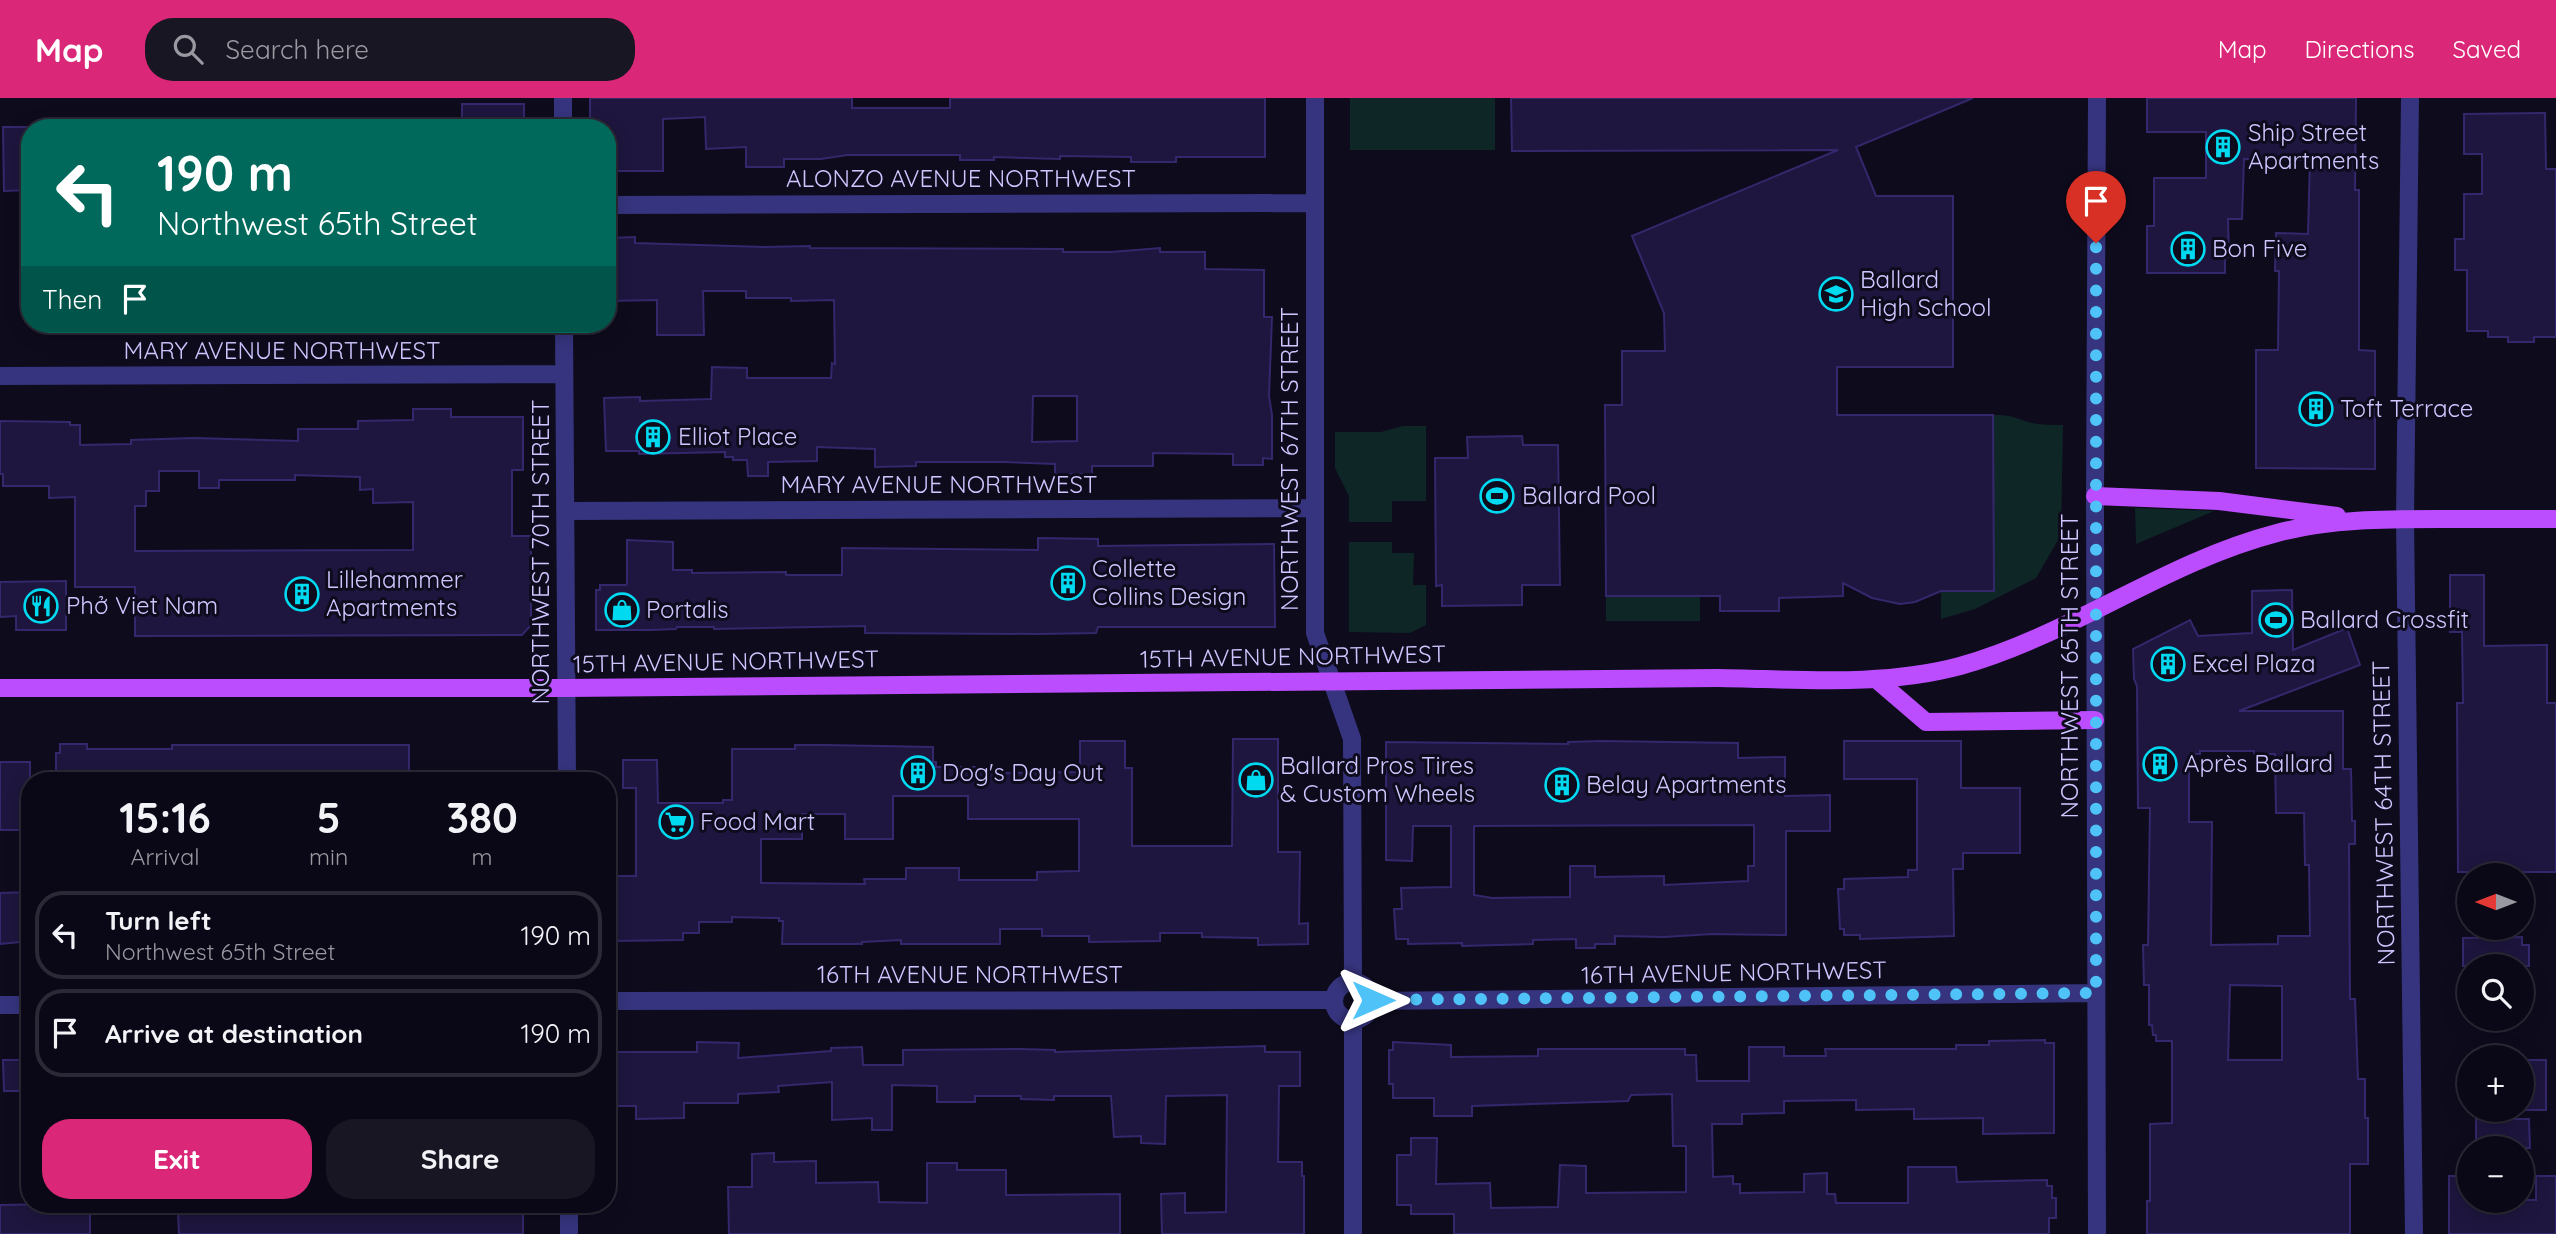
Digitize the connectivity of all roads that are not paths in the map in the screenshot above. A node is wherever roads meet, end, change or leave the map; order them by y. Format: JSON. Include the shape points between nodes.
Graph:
{"nodes":[{"id":1,"x":563,"y":98,"type":"edge"},
{"id":2,"x":1315,"y":98,"type":"edge"},
{"id":3,"x":2097,"y":98,"type":"edge"},
{"id":4,"x":2410,"y":98,"type":"edge"},
{"id":5,"x":563,"y":119,"type":"edge"},
{"id":6,"x":1315,"y":203,"type":"junction"},
{"id":7,"x":616,"y":205,"type":"edge"},
{"id":8,"x":564,"y":333,"type":"edge"},
{"id":9,"x":564,"y":374,"type":"junction"},
{"id":10,"x":0,"y":376,"type":"edge"},
{"id":11,"x":2095,"y":496,"type":"junction"},
{"id":12,"x":1314,"y":508,"type":"junction"},
{"id":13,"x":565,"y":511,"type":"junction"},
{"id":14,"x":2405,"y":519,"type":"junction"},
{"id":15,"x":2556,"y":519,"type":"edge"},
{"id":16,"x":2368,"y":521,"type":"junction"},
{"id":17,"x":2095,"y":611,"type":"junction"},
{"id":18,"x":1877,"y":680,"type":"junction"},
{"id":19,"x":1332,"y":682,"type":"junction"},
{"id":20,"x":0,"y":688,"type":"edge"},
{"id":21,"x":565,"y":688,"type":"junction"},
{"id":22,"x":2095,"y":720,"type":"junction"},
{"id":23,"x":567,"y":772,"type":"edge"},
{"id":24,"x":1353,"y":981,"type":"junction"},
{"id":25,"x":2096,"y":993,"type":"junction"},
{"id":26,"x":1334,"y":1000,"type":"junction"},
{"id":27,"x":1373,"y":1000,"type":"junction"},
{"id":28,"x":616,"y":1001,"type":"edge"},
{"id":29,"x":0,"y":1005,"type":"edge"},
{"id":30,"x":21,"y":1005,"type":"edge"},
{"id":31,"x":1353,"y":1020,"type":"junction"},
{"id":32,"x":569,"y":1213,"type":"edge"},
{"id":33,"x":569,"y":1234,"type":"edge"},
{"id":34,"x":1353,"y":1234,"type":"edge"},
{"id":35,"x":2097,"y":1234,"type":"edge"},
{"id":36,"x":2414,"y":1234,"type":"edge"}],
"edges":[{"from":1,"to":5,"type":"street"},
{"from":2,"to":6,"type":"street","name":"NORTHWEST 67TH STREET"},
{"from":3,"to":11,"type":"street","name":"NORTHWEST 65TH STREET"},
{"from":4,"to":14,"type":"street","name":"NORTHWEST 64TH STREET"},
{"from":6,"to":7,"type":"street","name":"ALONZO AVENUE NORTHWEST"},
{"from":6,"to":12,"type":"street","name":"NORTHWEST 67TH STREET"},
{"from":8,"to":9,"type":"street","name":"NORTHWEST 70TH STREET"},
{"from":9,"to":10,"type":"street","name":"MARY AVENUE NORTHWEST"},
{"from":9,"to":13,"type":"street","name":"NORTHWEST 70TH STREET"},
{"from":11,"to":16,"type":"main road","via":[[2218,501]]},
{"from":11,"to":17,"type":"street","name":"NORTHWEST 65TH STREET"},
{"from":12,"to":13,"type":"street","name":"MARY AVENUE NORTHWEST"},
{"from":12,"to":19,"type":"street","name":"NORTHWEST 67TH STREET","via":[[1315,634]]},
{"from":13,"to":21,"type":"street","name":"NORTHWEST 70TH STREET"},
{"from":14,"to":15,"type":"main road","name":"15TH AVENUE NORTHWEST"},
{"from":14,"to":16,"type":"main road","name":"15TH AVENUE NORTHWEST"},
{"from":14,"to":36,"type":"street","name":"NORTHWEST 64TH STREET"},
{"from":16,"to":17,"type":"main road","name":"15TH AVENUE NORTHWEST","via":[[2302,527],[2239,544]]},
{"from":17,"to":18,"type":"main road","name":"15TH AVENUE NORTHWEST","via":[[1962,665]]},
{"from":17,"to":22,"type":"street","name":"NORTHWEST 65TH STREET"},
{"from":18,"to":19,"type":"main road","name":"15TH AVENUE NORTHWEST"},
{"from":18,"to":22,"type":"main road","via":[[1926,722]]},
{"from":19,"to":21,"type":"main road","name":"15TH AVENUE NORTHWEST"},
{"from":19,"to":24,"type":"street","name":"NORTHWEST 67TH STREET","via":[[1352,738]]},
{"from":20,"to":21,"type":"main road","name":"15TH AVENUE NORTHWEST"},
{"from":21,"to":23,"type":"street","name":"NORTHWEST 70TH STREET"},
{"from":22,"to":25,"type":"street","name":"NORTHWEST 65TH STREET"},
{"from":24,"to":26,"type":"street","via":[[1340,986]]},
{"from":24,"to":27,"type":"street","via":[[1368,988]]},
{"from":25,"to":27,"type":"street","name":"16TH AVENUE NORTHWEST"},
{"from":25,"to":35,"type":"street","name":"NORTHWEST 65TH STREET"},
{"from":26,"to":28,"type":"street","name":"16TH AVENUE NORTHWEST"},
{"from":26,"to":31,"type":"street","via":[[1338,1014]]},
{"from":27,"to":31,"type":"street","via":[[1363,1018]]},
{"from":29,"to":30,"type":"street"},
{"from":31,"to":34,"type":"street"},
{"from":32,"to":33,"type":"street"}]}
